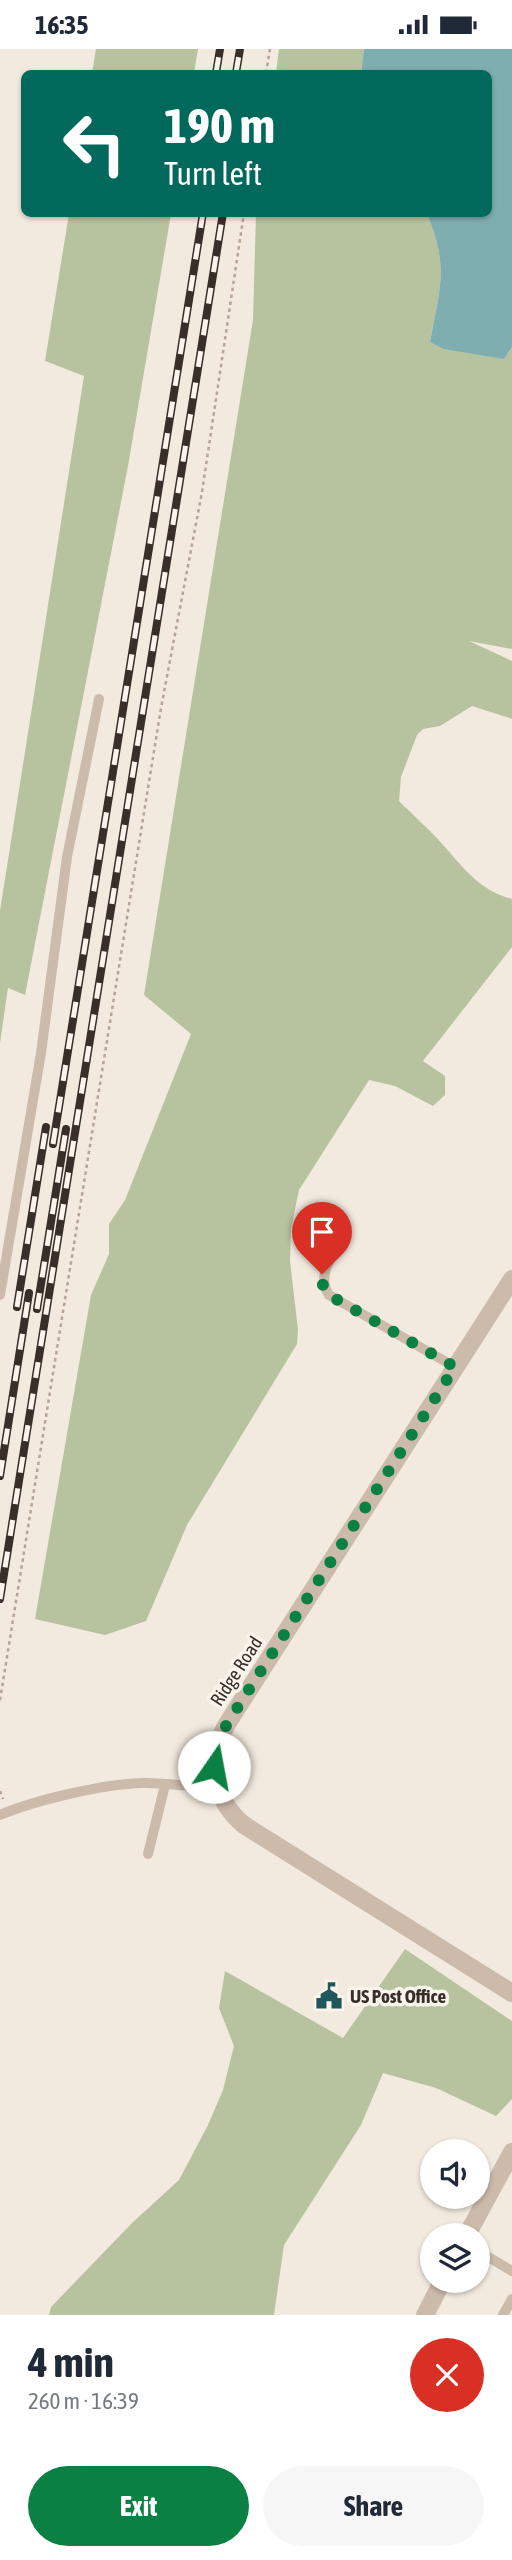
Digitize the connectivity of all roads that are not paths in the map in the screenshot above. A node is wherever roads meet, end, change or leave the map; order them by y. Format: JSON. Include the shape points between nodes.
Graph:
{"nodes":[{"id":1,"x":99,"y":699,"type":"dead end"},
{"id":2,"x":343,"y":1238,"type":"dead end"},
{"id":3,"x":512,"y":1279,"type":"edge"},
{"id":4,"x":0,"y":1295,"type":"edge"},
{"id":5,"x":455,"y":1367,"type":"junction"},
{"id":6,"x":165,"y":1785,"type":"junction"},
{"id":7,"x":217,"y":1785,"type":"junction"},
{"id":8,"x":0,"y":1815,"type":"edge"},
{"id":9,"x":148,"y":1853,"type":"dead end"},
{"id":10,"x":512,"y":1993,"type":"edge"},
{"id":11,"x":512,"y":2152,"type":"edge"},
{"id":12,"x":474,"y":2223,"type":"edge"},
{"id":13,"x":490,"y":2258,"type":"edge"},
{"id":14,"x":512,"y":2271,"type":"edge"},
{"id":15,"x":436,"y":2293,"type":"edge"},
{"id":16,"x":512,"y":2299,"type":"edge"},
{"id":17,"x":425,"y":2315,"type":"edge"},
{"id":18,"x":503,"y":2315,"type":"edge"}],
"edges":[{"from":1,"to":4,"type":"lane","via":[[67,857],[41,1053]]},
{"from":2,"to":5,"type":"lane","via":[[322,1274],[329,1295]]},
{"from":3,"to":5,"type":"street","name":"Ridge Road"},
{"from":5,"to":7,"type":"street","name":"Ridge Road","via":[[223,1730],[215,1759]]},
{"from":6,"to":7,"type":"lane"},
{"from":6,"to":8,"type":"lane","via":[[112,1786]]},
{"from":6,"to":9,"type":"lane"},
{"from":7,"to":10,"type":"street","via":[[244,1825]]},
{"from":11,"to":12,"type":"street"},
{"from":13,"to":14,"type":"lane"},
{"from":15,"to":17,"type":"street"},
{"from":16,"to":18,"type":"lane"}]}
